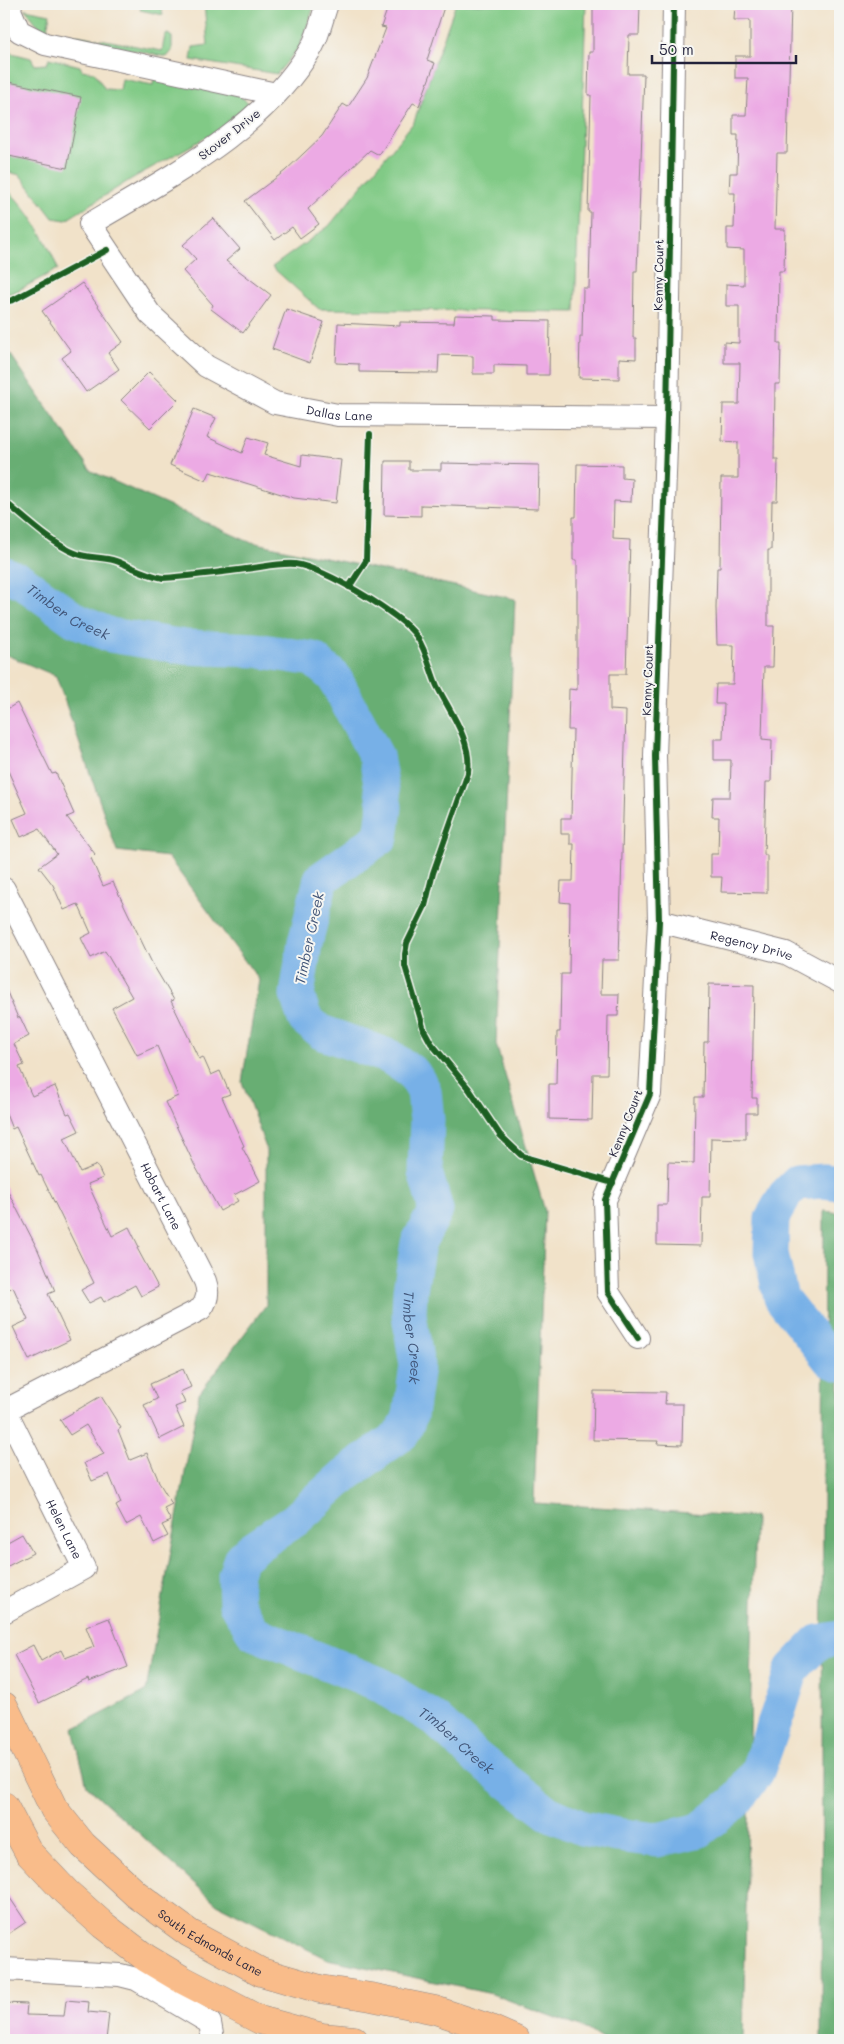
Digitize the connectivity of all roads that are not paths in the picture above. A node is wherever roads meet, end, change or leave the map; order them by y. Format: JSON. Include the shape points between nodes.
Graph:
{"nodes":[{"id":1,"x":11,"y":4,"type":"edge"},
{"id":2,"x":327,"y":4,"type":"edge"},
{"id":3,"x":674,"y":4,"type":"edge"},
{"id":4,"x":276,"y":94,"type":"junction"},
{"id":5,"x":90,"y":224,"type":"joint"},
{"id":6,"x":666,"y":418,"type":"junction"},
{"id":7,"x":4,"y":889,"type":"edge"},
{"id":8,"x":658,"y":921,"type":"junction"},
{"id":9,"x":840,"y":982,"type":"edge"},
{"id":10,"x":638,"y":1338,"type":"dead end"},
{"id":11,"x":5,"y":1409,"type":"edge"},
{"id":12,"x":4,"y":1612,"type":"edge"},
{"id":13,"x":4,"y":1706,"type":"edge"},
{"id":14,"x":4,"y":1806,"type":"edge"},
{"id":15,"x":4,"y":1969,"type":"edge"},
{"id":16,"x":213,"y":2040,"type":"edge"},
{"id":17,"x":354,"y":2040,"type":"edge"},
{"id":18,"x":516,"y":2040,"type":"edge"}],
"edges":[{"from":1,"to":4,"type":"street","via":[[10,10],[19,31],[45,44]]},
{"from":2,"to":4,"type":"street","name":"Stover Drive","via":[[312,46]]},
{"from":3,"to":6,"type":"street","name":"Kenny Court"},
{"from":4,"to":5,"type":"street","name":"Stover Drive","via":[[255,116],[183,169]]},
{"from":5,"to":6,"type":"street","name":"Dallas Lane","via":[[150,314],[206,366],[275,403],[338,414]]},
{"from":6,"to":8,"type":"street","name":"Kenny Court","via":[[655,756]]},
{"from":7,"to":11,"type":"street","name":"Hobart Lane","via":[[205,1281],[208,1295],[200,1309]]},
{"from":8,"to":9,"type":"street","name":"Regency Drive","via":[[786,953]]},
{"from":8,"to":10,"type":"street","name":"Kenny Court","via":[[650,1094],[605,1200],[608,1292]]},
{"from":11,"to":12,"type":"street","name":"Helen Lane","via":[[84,1568]]},
{"from":13,"to":18,"type":"main road","name":"South Edmonds Lane","via":[[54,1809],[77,1838],[136,1894],[189,1933],[261,1972],[320,1989],[435,2010]]},
{"from":14,"to":17,"type":"main road","via":[[29,1853],[66,1892],[146,1958],[260,2020],[322,2037]]},
{"from":15,"to":16,"type":"street","via":[[120,1975],[136,1979],[210,2023]]}]}
